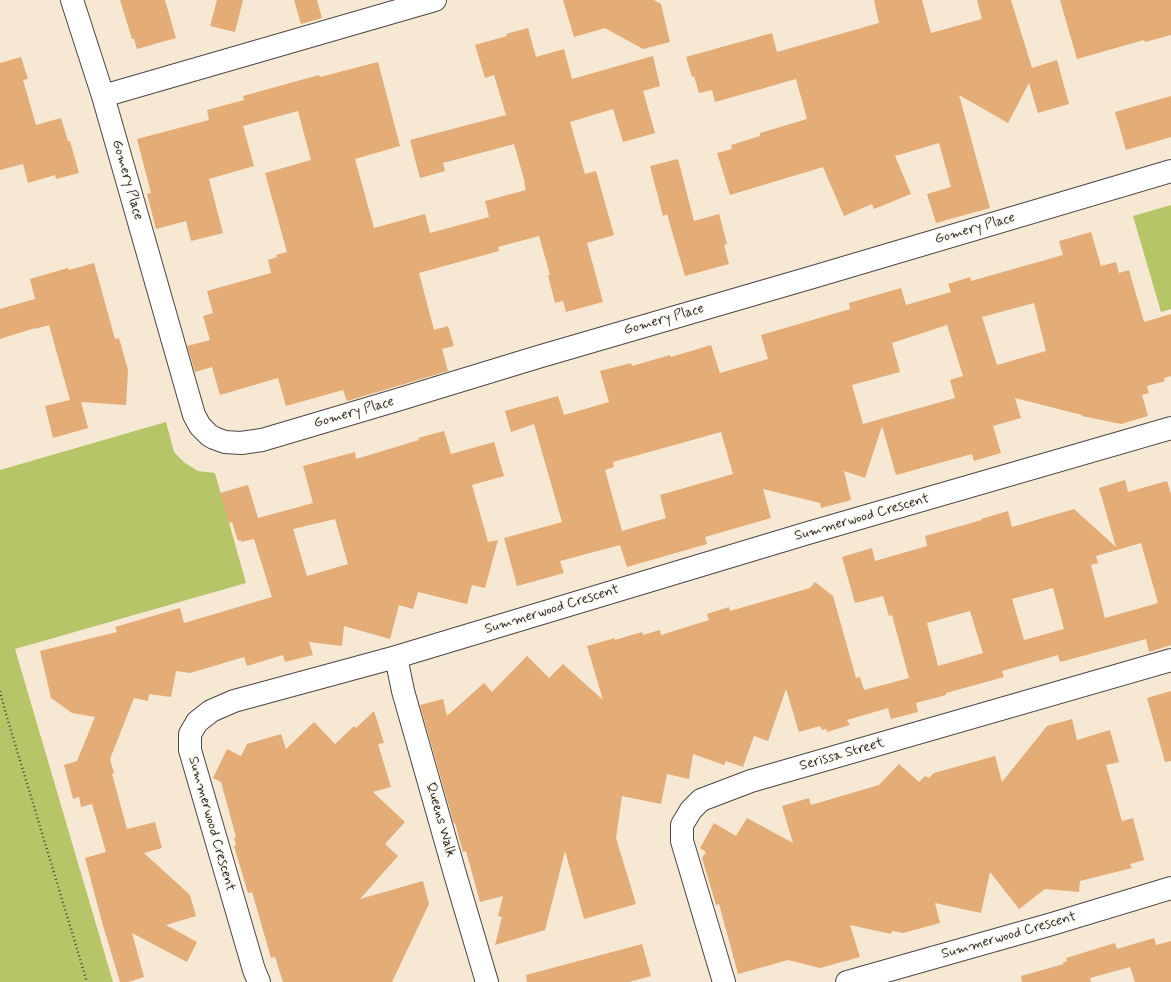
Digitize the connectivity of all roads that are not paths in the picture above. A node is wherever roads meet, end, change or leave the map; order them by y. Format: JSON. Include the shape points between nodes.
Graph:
{"nodes":[{"id":1,"x":72,"y":0,"type":"edge"},
{"id":2,"x":435,"y":0,"type":"edge"},
{"id":3,"x":104,"y":96,"type":"junction"},
{"id":4,"x":1171,"y":171,"type":"edge"},
{"id":5,"x":1171,"y":428,"type":"edge"},
{"id":6,"x":396,"y":657,"type":"junction"},
{"id":7,"x":1171,"y":660,"type":"edge"},
{"id":8,"x":1171,"y":888,"type":"edge"},
{"id":9,"x":260,"y":982,"type":"edge"},
{"id":10,"x":487,"y":982,"type":"edge"},
{"id":11,"x":724,"y":982,"type":"edge"},
{"id":12,"x":847,"y":982,"type":"edge"}],
"edges":[{"from":1,"to":3,"type":"street","name":"Gomery Place"},
{"from":2,"to":3,"type":"street"},
{"from":3,"to":4,"type":"street","name":"Gomery Place","via":[[194,415],[209,435],[225,442],[262,440]]},
{"from":5,"to":6,"type":"street","name":"Summerwood Crescent","via":[[808,533]]},
{"from":6,"to":9,"type":"street","name":"Summerwood Crescent","via":[[234,702],[211,711],[198,722],[190,734],[190,750],[254,970]]},
{"from":6,"to":10,"type":"street","name":"Queens Walk","via":[[403,691]]},
{"from":7,"to":11,"type":"street","name":"Serissa Street","via":[[751,781],[702,800],[691,810],[682,825],[682,841]]},
{"from":8,"to":12,"type":"street","name":"Summerwood Crescent"}]}
